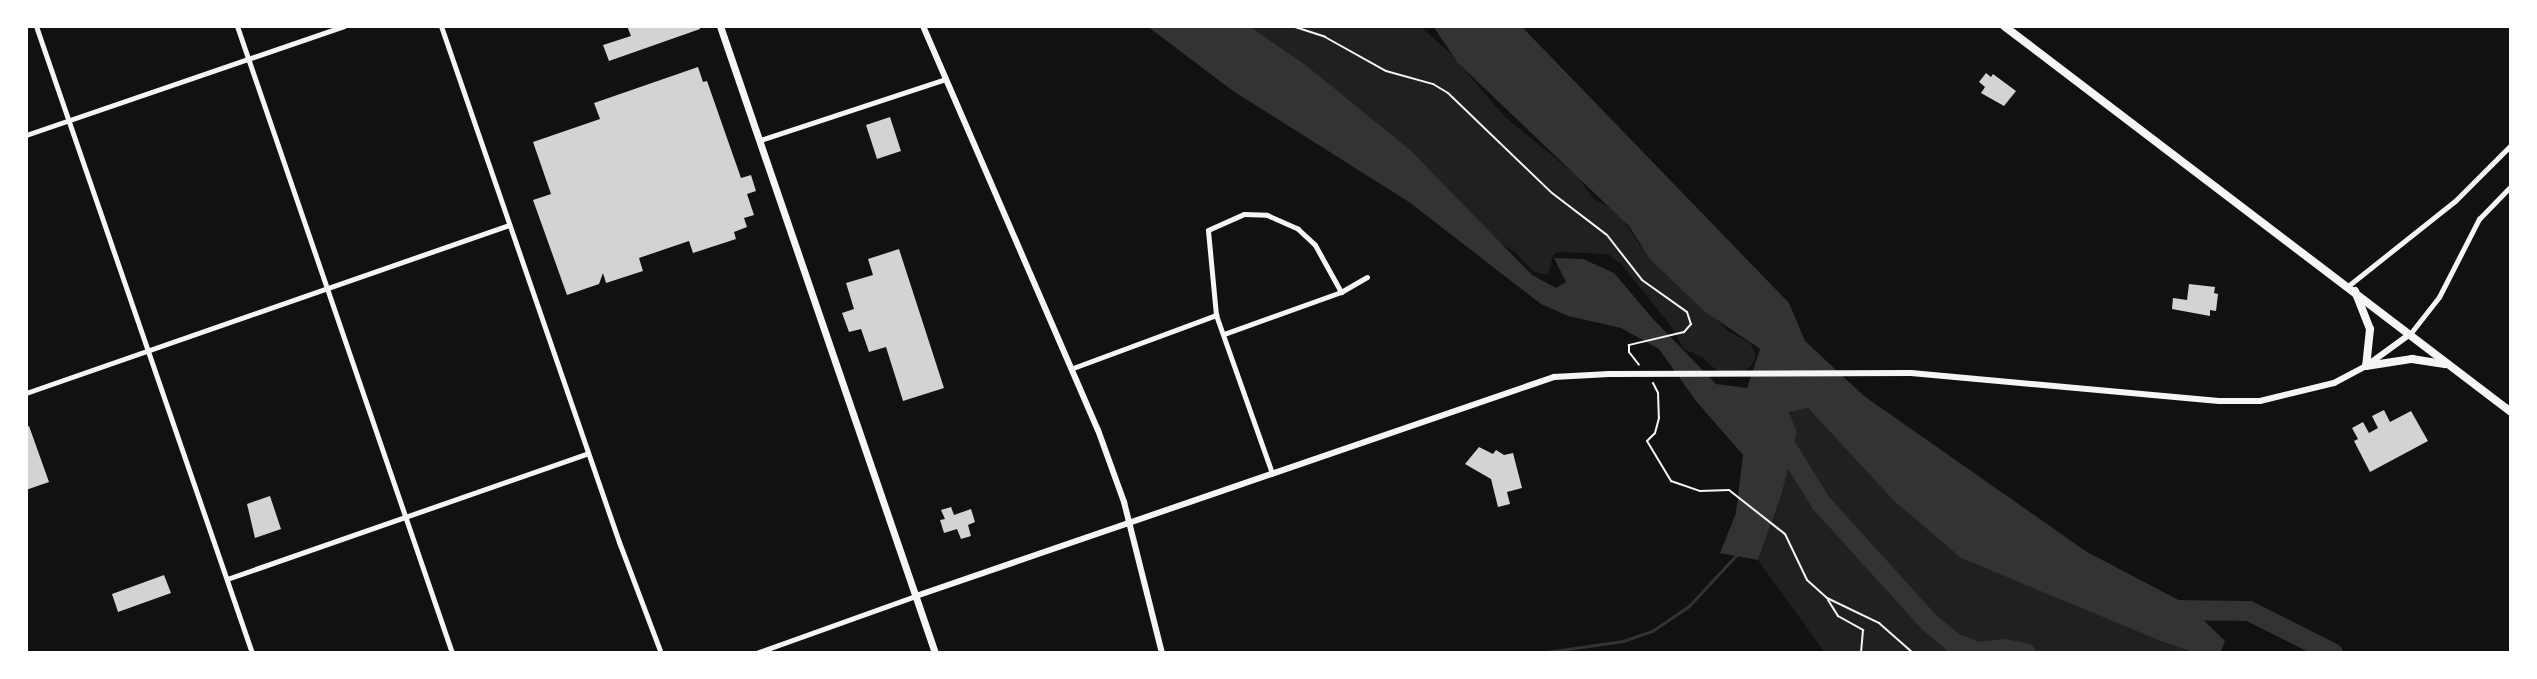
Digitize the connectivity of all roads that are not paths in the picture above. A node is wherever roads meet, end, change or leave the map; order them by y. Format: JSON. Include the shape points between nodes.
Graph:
{"nodes":[{"id":1,"x":36,"y":26,"type":"edge"},
{"id":2,"x":237,"y":26,"type":"edge"},
{"id":3,"x":344,"y":26,"type":"edge"},
{"id":4,"x":441,"y":26,"type":"edge"},
{"id":5,"x":720,"y":26,"type":"edge"},
{"id":6,"x":923,"y":26,"type":"edge"},
{"id":7,"x":2004,"y":26,"type":"edge"},
{"id":8,"x":248,"y":58,"type":"junction"},
{"id":9,"x":945,"y":79,"type":"junction"},
{"id":10,"x":68,"y":120,"type":"junction"},
{"id":11,"x":26,"y":135,"type":"edge"},
{"id":12,"x":760,"y":140,"type":"junction"},
{"id":13,"x":2511,"y":145,"type":"edge"},
{"id":14,"x":2511,"y":186,"type":"edge"},
{"id":15,"x":509,"y":225,"type":"junction"},
{"id":16,"x":1367,"y":277,"type":"dead end"},
{"id":17,"x":2351,"y":288,"type":"junction"},
{"id":18,"x":327,"y":290,"type":"junction"},
{"id":19,"x":1341,"y":292,"type":"junction"},
{"id":20,"x":1216,"y":315,"type":"junction"},
{"id":21,"x":1224,"y":334,"type":"junction"},
{"id":22,"x":2410,"y":334,"type":"junction"},
{"id":23,"x":148,"y":351,"type":"junction"},
{"id":24,"x":2449,"y":365,"type":"junction"},
{"id":25,"x":2366,"y":366,"type":"junction"},
{"id":26,"x":1073,"y":368,"type":"junction"},
{"id":27,"x":26,"y":393,"type":"edge"},
{"id":28,"x":2511,"y":412,"type":"edge"},
{"id":29,"x":588,"y":453,"type":"junction"},
{"id":30,"x":1272,"y":473,"type":"junction"},
{"id":31,"x":405,"y":517,"type":"junction"},
{"id":32,"x":1129,"y":521,"type":"junction"},
{"id":33,"x":227,"y":579,"type":"junction"},
{"id":34,"x":916,"y":596,"type":"junction"},
{"id":35,"x":252,"y":653,"type":"edge"},
{"id":36,"x":452,"y":653,"type":"edge"},
{"id":37,"x":661,"y":653,"type":"edge"},
{"id":38,"x":756,"y":653,"type":"edge"},
{"id":39,"x":935,"y":653,"type":"edge"},
{"id":40,"x":1162,"y":653,"type":"edge"}],
"edges":[{"from":1,"to":10,"type":"street"},
{"from":2,"to":8,"type":"street"},
{"from":3,"to":8,"type":"street"},
{"from":4,"to":15,"type":"street"},
{"from":5,"to":12,"type":"main road"},
{"from":6,"to":9,"type":"street"},
{"from":7,"to":17,"type":"main road"},
{"from":8,"to":10,"type":"street"},
{"from":8,"to":18,"type":"street"},
{"from":9,"to":12,"type":"street"},
{"from":9,"to":26,"type":"street"},
{"from":10,"to":11,"type":"street"},
{"from":10,"to":23,"type":"street"},
{"from":12,"to":34,"type":"main road"},
{"from":13,"to":17,"type":"street","via":[[2455,201]]},
{"from":14,"to":22,"type":"street","via":[[2479,219],[2439,297]]},
{"from":15,"to":18,"type":"street"},
{"from":15,"to":29,"type":"street"},
{"from":16,"to":19,"type":"street"},
{"from":17,"to":22,"type":"main road"},
{"from":17,"to":25,"type":"main road","via":[[2370,329]]},
{"from":18,"to":23,"type":"street"},
{"from":18,"to":31,"type":"street"},
{"from":19,"to":20,"type":"street","via":[[1304,234],[1267,215],[1244,214],[1208,230]]},
{"from":19,"to":21,"type":"street"},
{"from":20,"to":21,"type":"street"},
{"from":20,"to":26,"type":"street"},
{"from":21,"to":30,"type":"street"},
{"from":22,"to":24,"type":"main road"},
{"from":22,"to":25,"type":"street"},
{"from":23,"to":27,"type":"street"},
{"from":23,"to":33,"type":"street"},
{"from":24,"to":25,"type":"main road","via":[[2412,359]]},
{"from":24,"to":28,"type":"main road"},
{"from":25,"to":30,"type":"street","via":[[2300,394],[2240,402],[1896,373],[1554,377]]},
{"from":26,"to":32,"type":"street"},
{"from":29,"to":31,"type":"street"},
{"from":29,"to":37,"type":"street"},
{"from":30,"to":32,"type":"street"},
{"from":31,"to":33,"type":"street"},
{"from":31,"to":36,"type":"street"},
{"from":32,"to":34,"type":"street"},
{"from":32,"to":40,"type":"street"},
{"from":33,"to":35,"type":"street"},
{"from":34,"to":38,"type":"street"},
{"from":34,"to":39,"type":"main road"}]}
